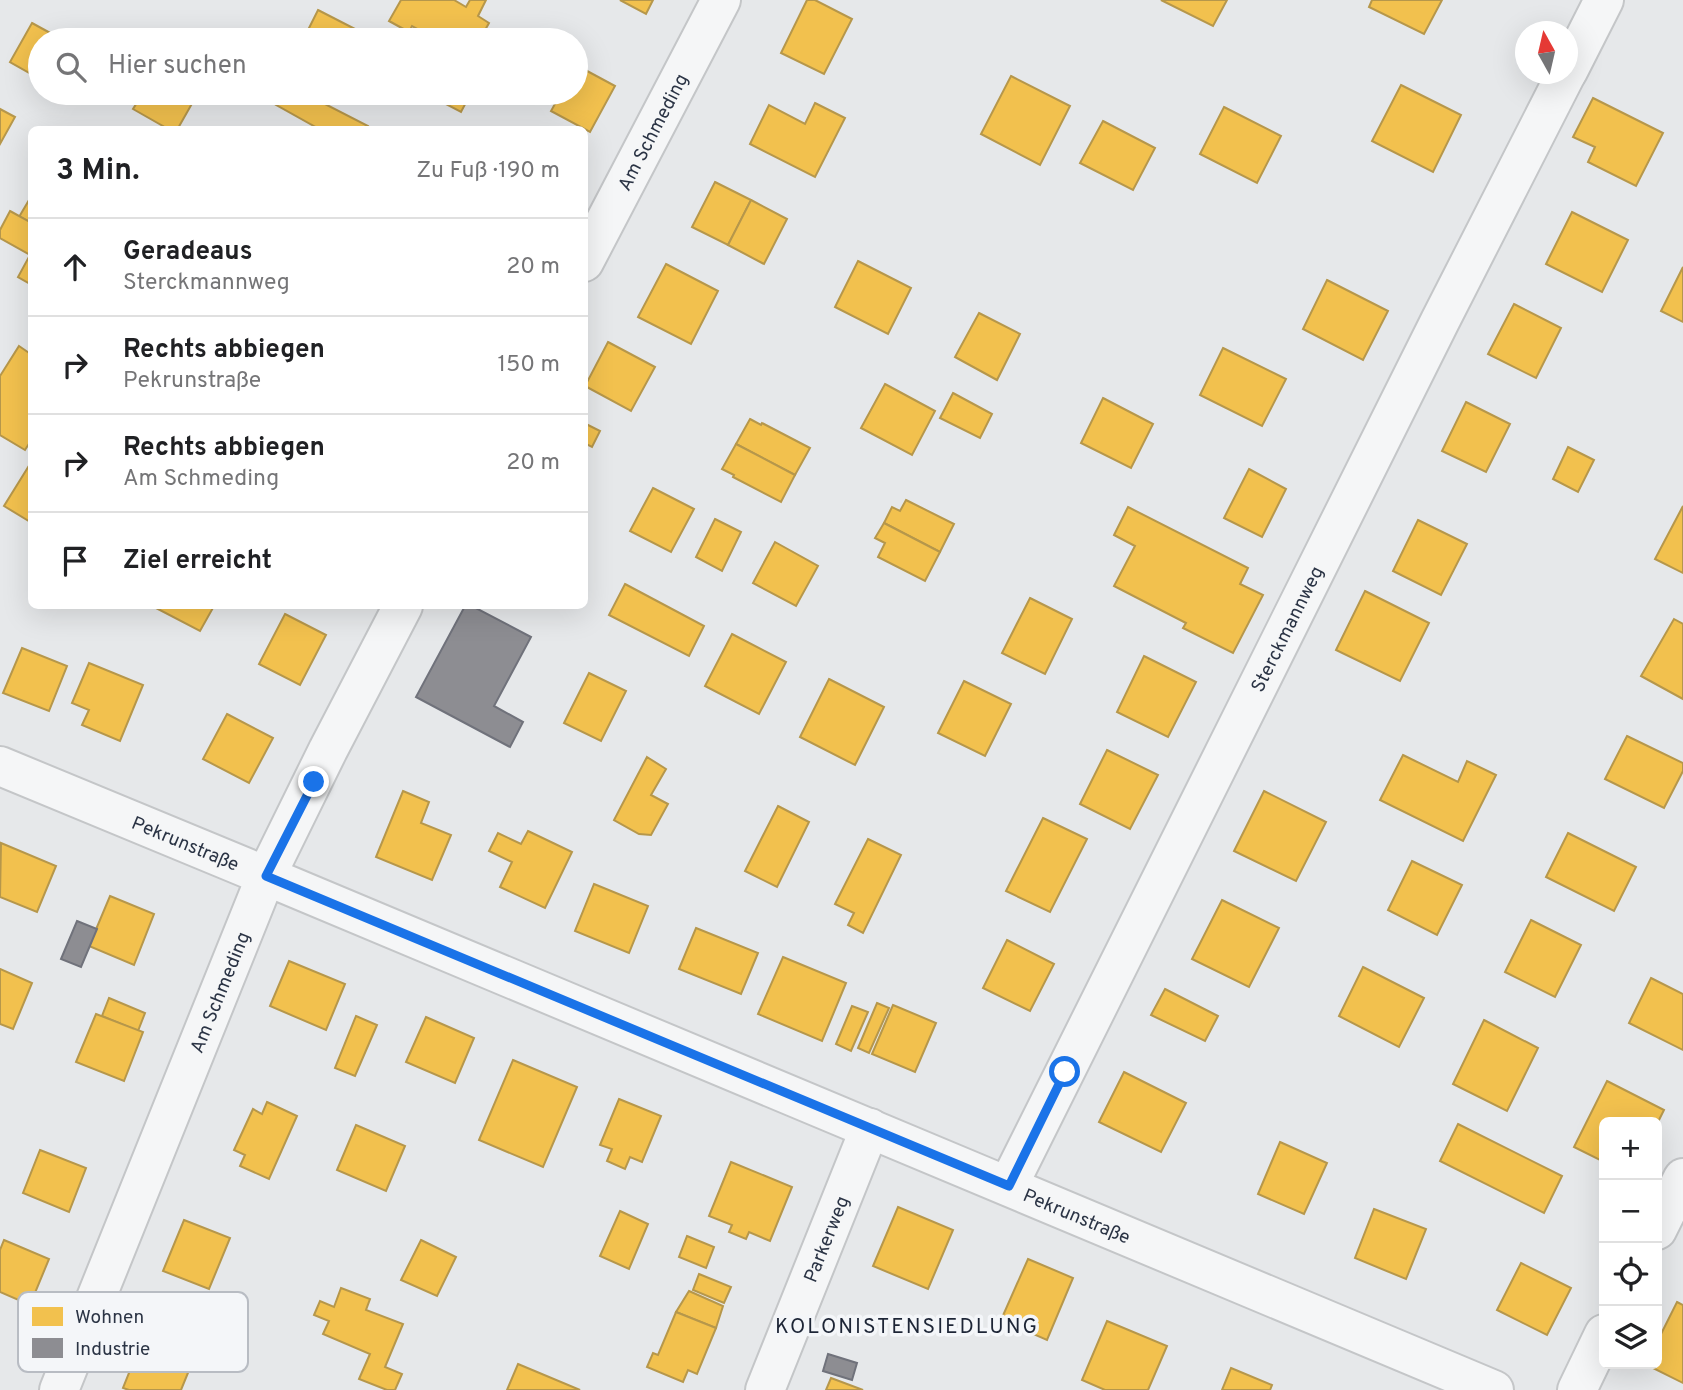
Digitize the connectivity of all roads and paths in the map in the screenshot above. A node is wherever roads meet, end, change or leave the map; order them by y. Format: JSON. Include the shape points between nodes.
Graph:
{"nodes":[{"id":1,"x":721,"y":0,"type":"edge"},
{"id":2,"x":1604,"y":0,"type":"edge"},
{"id":3,"x":1578,"y":51,"type":"edge"},
{"id":4,"x":1561,"y":84,"type":"edge"},
{"id":5,"x":588,"y":254,"type":"edge"},
{"id":6,"x":401,"y":609,"type":"edge"},
{"id":7,"x":0,"y":766,"type":"edge"},
{"id":8,"x":266,"y":876,"type":"junction"},
{"id":9,"x":870,"y":1128,"type":"junction"},
{"id":10,"x":1683,"y":1178,"type":"edge"},
{"id":11,"x":1009,"y":1186,"type":"junction"},
{"id":12,"x":1662,"y":1220,"type":"edge"},
{"id":13,"x":98,"y":1292,"type":"edge"},
{"id":14,"x":1599,"y":1344,"type":"edge"},
{"id":15,"x":66,"y":1372,"type":"edge"},
{"id":16,"x":1479,"y":1387,"type":"edge"},
{"id":17,"x":59,"y":1390,"type":"edge"},
{"id":18,"x":765,"y":1390,"type":"edge"},
{"id":19,"x":1577,"y":1390,"type":"edge"}],
"edges":[{"from":1,"to":5,"type":"street","name":"Am Schmeding"},
{"from":2,"to":3,"type":"street","name":"Sterckmannweg"},
{"from":4,"to":11,"type":"street","name":"Sterckmannweg"},
{"from":6,"to":8,"type":"street","name":"Am Schmeding"},
{"from":7,"to":8,"type":"street","name":"Pekrunstraße"},
{"from":8,"to":9,"type":"street","name":"Pekrunstraße"},
{"from":8,"to":13,"type":"street","name":"Am Schmeding"},
{"from":9,"to":11,"type":"street","name":"Pekrunstraße"},
{"from":9,"to":18,"type":"street","name":"Parkerweg"},
{"from":10,"to":12,"type":"street"},
{"from":11,"to":16,"type":"street","name":"Pekrunstraße"},
{"from":14,"to":19,"type":"street"},
{"from":15,"to":17,"type":"street","name":"Am Schmeding"}]}
